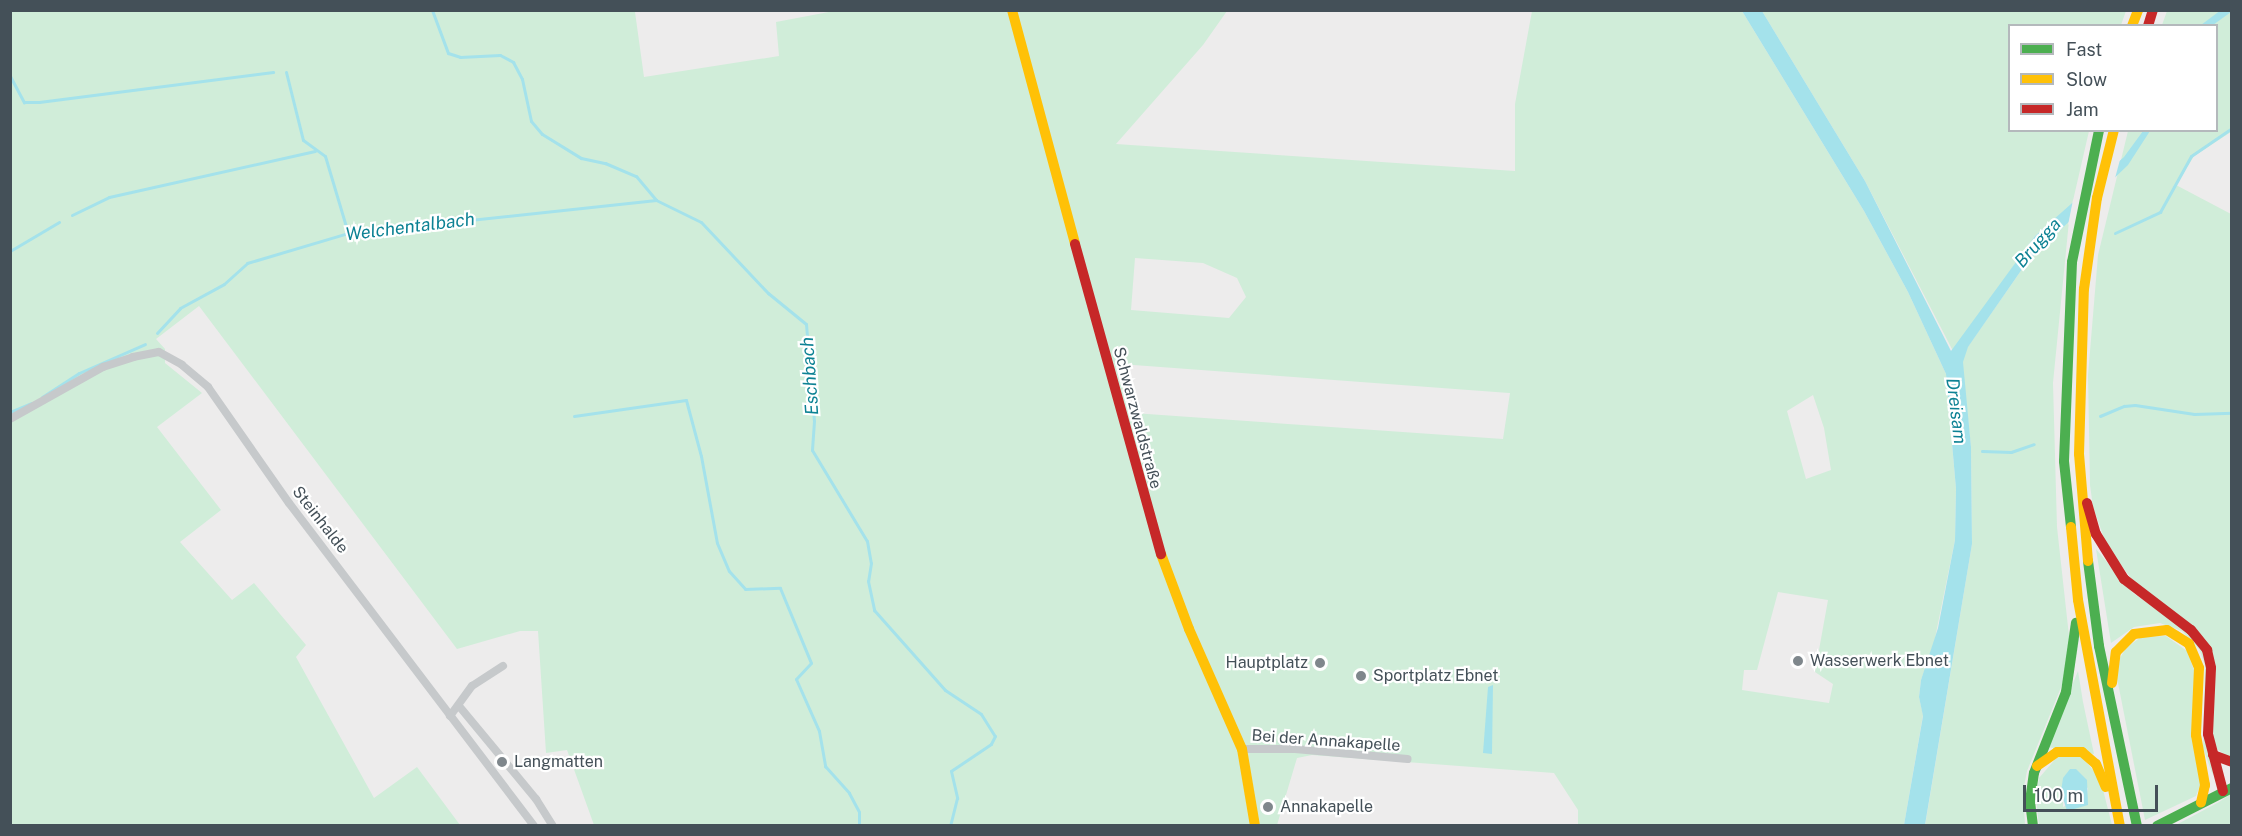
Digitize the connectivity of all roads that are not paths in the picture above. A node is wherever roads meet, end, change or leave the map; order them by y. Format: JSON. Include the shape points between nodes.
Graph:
{"nodes":[{"id":1,"x":1012,"y":10,"type":"edge"},
{"id":2,"x":2099,"y":132,"type":"edge"},
{"id":3,"x":2114,"y":132,"type":"edge"},
{"id":4,"x":10,"y":419,"type":"edge"},
{"id":5,"x":2080,"y":478,"type":"junction"},
{"id":6,"x":2078,"y":600,"type":"junction"},
{"id":7,"x":503,"y":666,"type":"dead end"},
{"id":8,"x":459,"y":706,"type":"junction"},
{"id":9,"x":2113,"y":715,"type":"junction"},
{"id":10,"x":450,"y":716,"type":"junction"},
{"id":11,"x":1242,"y":749,"type":"junction"},
{"id":12,"x":2213,"y":755,"type":"junction"},
{"id":13,"x":1408,"y":759,"type":"dead end"},
{"id":14,"x":2232,"y":762,"type":"edge"},
{"id":15,"x":2202,"y":765,"type":"junction"},
{"id":16,"x":2037,"y":766,"type":"junction"},
{"id":17,"x":2232,"y":782,"type":"edge"},
{"id":18,"x":2227,"y":790,"type":"edge"},
{"id":19,"x":2201,"y":803,"type":"junction"},
{"id":20,"x":2120,"y":823,"type":"edge"},
{"id":21,"x":534,"y":825,"type":"edge"},
{"id":22,"x":553,"y":825,"type":"edge"},
{"id":23,"x":1255,"y":825,"type":"edge"},
{"id":24,"x":2033,"y":825,"type":"edge"},
{"id":25,"x":2137,"y":825,"type":"edge"},
{"id":26,"x":2157,"y":825,"type":"edge"}],
"edges":[{"from":1,"to":11,"type":"main road","name":"Schwarzwaldstraße","via":[[1152,529],[1189,629]]},
{"from":2,"to":6,"type":"main road","via":[[2078,229],[2066,347],[2068,514]]},
{"from":3,"to":5,"type":"main road","via":[[2095,215],[2080,352]]},
{"from":4,"to":10,"type":"street","name":"Steinhalde","via":[[103,367],[159,352],[208,387]]},
{"from":5,"to":9,"type":"main road","via":[[2091,594]]},
{"from":5,"to":12,"type":"main road","via":[[2096,534],[2108,558],[2124,579],[2191,630],[2207,650],[2211,668],[2208,734]]},
{"from":6,"to":16,"type":"main road","via":[[2070,677]]},
{"from":6,"to":20,"type":"main road"},
{"from":7,"to":8,"type":"street","via":[[471,686]]},
{"from":8,"to":10,"type":"street"},
{"from":8,"to":22,"type":"street"},
{"from":9,"to":15,"type":"main road","via":[[2113,661],[2124,641],[2151,629],[2175,634],[2193,650],[2199,668],[2196,735]]},
{"from":9,"to":25,"type":"main road"},
{"from":10,"to":21,"type":"street","name":"Steinhalde"},
{"from":11,"to":13,"type":"street","name":"Bei der Annakapelle","via":[[1295,749]]},
{"from":11,"to":23,"type":"main road","name":"Schwarzwaldstraße"},
{"from":12,"to":14,"type":"main road"},
{"from":12,"to":18,"type":"main road"},
{"from":15,"to":18,"type":"main road"},
{"from":15,"to":19,"type":"main road","via":[[2205,785]]},
{"from":16,"to":20,"type":"main road","via":[[2057,752],[2075,750],[2086,755],[2099,768]]},
{"from":16,"to":24,"type":"main road","via":[[2030,801]]},
{"from":17,"to":18,"type":"main road"},
{"from":18,"to":19,"type":"main road"},
{"from":19,"to":26,"type":"main road"}]}
